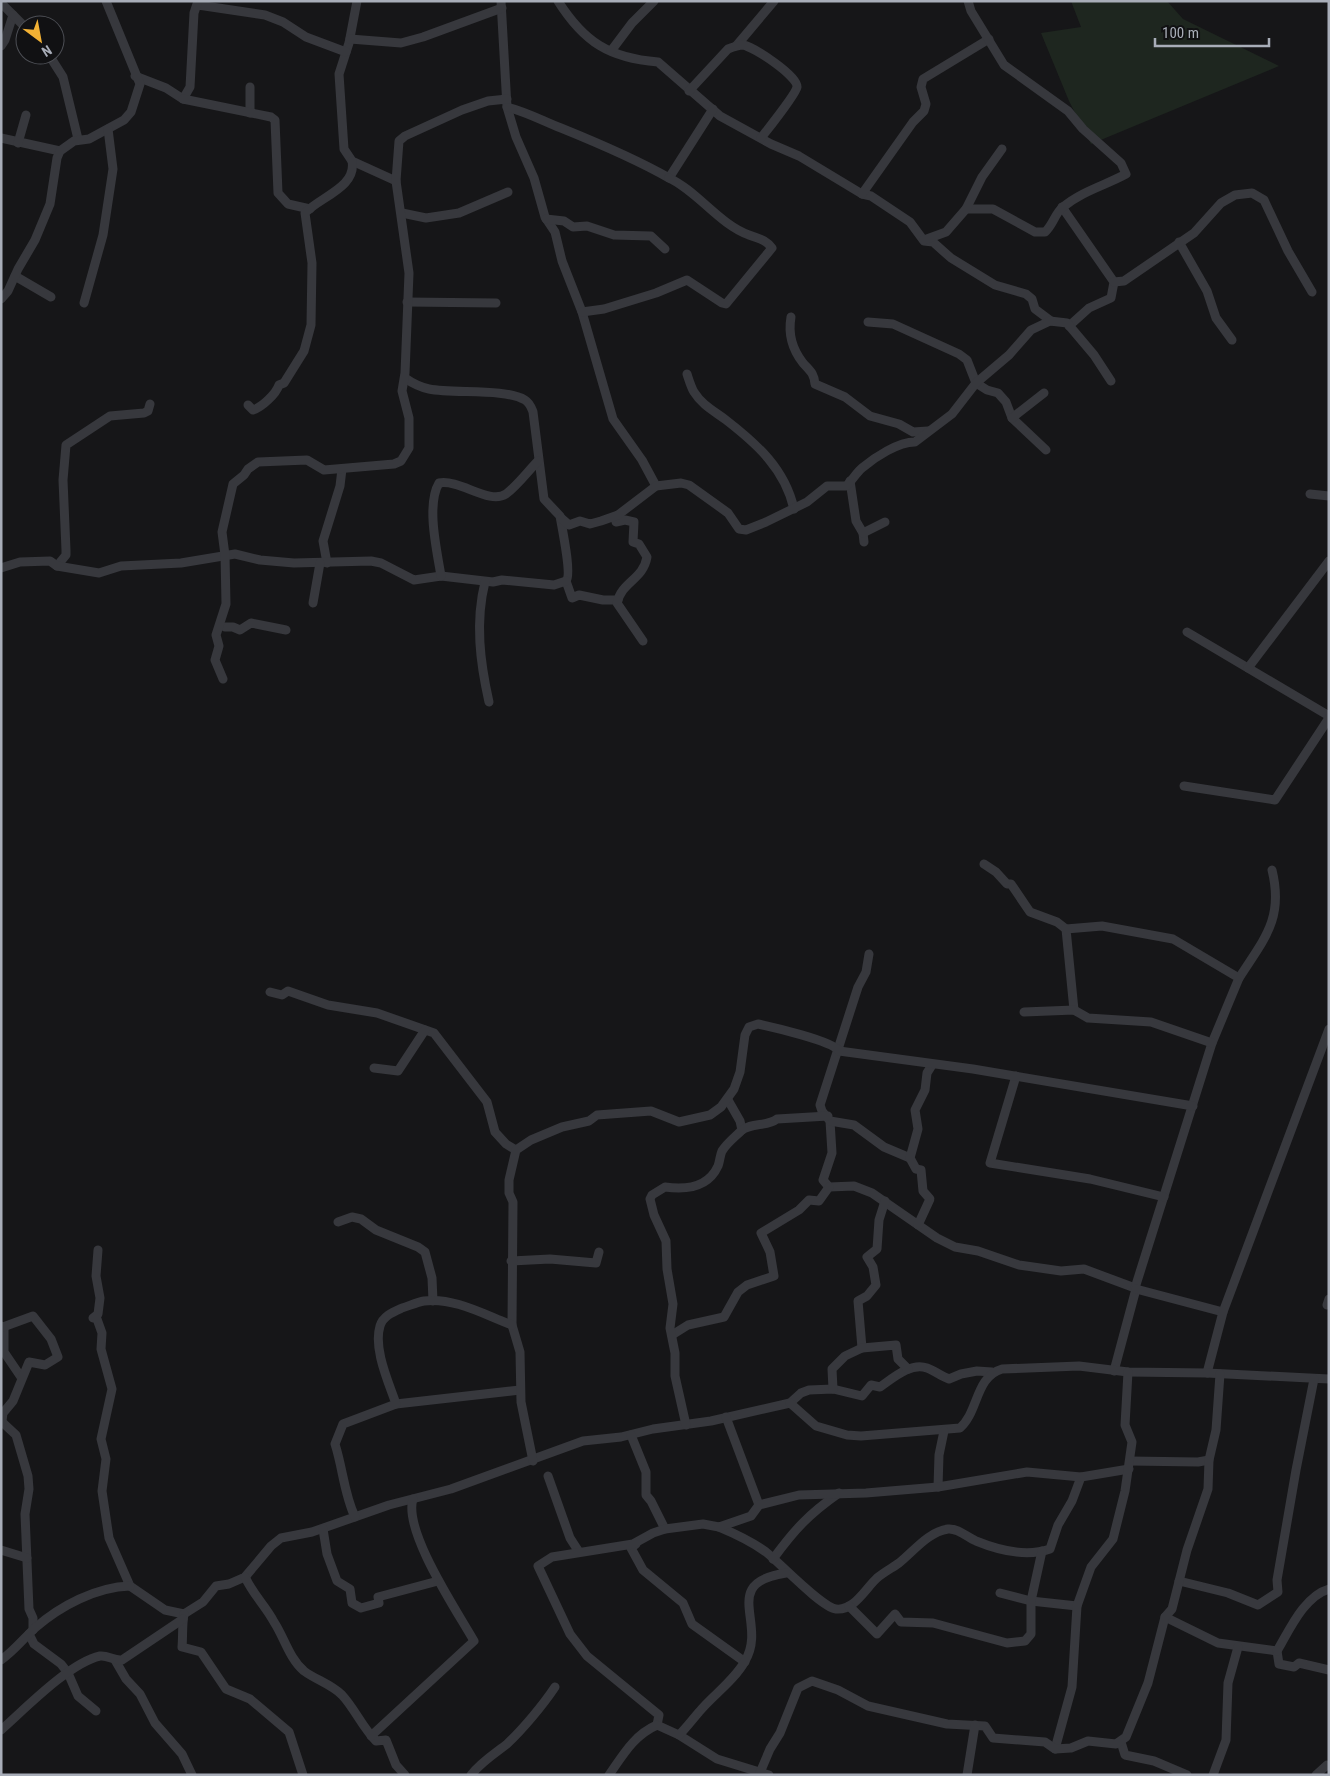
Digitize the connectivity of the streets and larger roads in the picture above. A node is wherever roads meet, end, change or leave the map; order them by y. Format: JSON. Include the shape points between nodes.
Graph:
{"nodes":[{"id":1,"x":106,"y":1,"type":"edge"},
{"id":2,"x":357,"y":1,"type":"edge"},
{"id":3,"x":558,"y":1,"type":"edge"},
{"id":4,"x":654,"y":1,"type":"edge"},
{"id":5,"x":774,"y":1,"type":"edge"},
{"id":6,"x":968,"y":1,"type":"edge"},
{"id":7,"x":1,"y":3,"type":"edge"},
{"id":8,"x":198,"y":3,"type":"edge"},
{"id":9,"x":501,"y":5,"type":"edge"},
{"id":10,"x":13,"y":15,"type":"joint"},
{"id":11,"x":350,"y":38,"type":"junction"},
{"id":12,"x":989,"y":39,"type":"junction"},
{"id":13,"x":1,"y":46,"type":"edge"},
{"id":14,"x":737,"y":46,"type":"junction"},
{"id":15,"x":611,"y":51,"type":"junction"},
{"id":16,"x":346,"y":52,"type":"junction"},
{"id":17,"x":56,"y":65,"type":"edge"},
{"id":18,"x":135,"y":76,"type":"junction"},
{"id":19,"x":250,"y":87,"type":"dead end"},
{"id":20,"x":689,"y":91,"type":"junction"},
{"id":21,"x":183,"y":99,"type":"junction"},
{"id":22,"x":507,"y":103,"type":"junction"},
{"id":23,"x":713,"y":109,"type":"junction"},
{"id":24,"x":250,"y":112,"type":"junction"},
{"id":25,"x":26,"y":115,"type":"dead end"},
{"id":26,"x":108,"y":129,"type":"junction"},
{"id":27,"x":1,"y":138,"type":"edge"},
{"id":28,"x":761,"y":138,"type":"junction"},
{"id":29,"x":78,"y":140,"type":"junction"},
{"id":30,"x":18,"y":143,"type":"junction"},
{"id":31,"x":1002,"y":149,"type":"dead end"},
{"id":32,"x":60,"y":151,"type":"junction"},
{"id":33,"x":352,"y":161,"type":"junction"},
{"id":34,"x":669,"y":178,"type":"junction"},
{"id":35,"x":396,"y":181,"type":"junction"},
{"id":36,"x":508,"y":192,"type":"dead end"},
{"id":37,"x":862,"y":194,"type":"junction"},
{"id":38,"x":1062,"y":208,"type":"junction"},
{"id":39,"x":310,"y":209,"type":"junction"},
{"id":40,"x":966,"y":209,"type":"junction"},
{"id":41,"x":402,"y":214,"type":"junction"},
{"id":42,"x":546,"y":219,"type":"junction"},
{"id":43,"x":924,"y":240,"type":"junction"},
{"id":44,"x":1179,"y":242,"type":"junction"},
{"id":45,"x":665,"y":249,"type":"dead end"},
{"id":46,"x":15,"y":276,"type":"junction"},
{"id":47,"x":1114,"y":282,"type":"junction"},
{"id":48,"x":1312,"y":292,"type":"dead end"},
{"id":49,"x":51,"y":298,"type":"dead end"},
{"id":50,"x":1,"y":299,"type":"edge"},
{"id":51,"x":407,"y":302,"type":"junction"},
{"id":52,"x":84,"y":303,"type":"dead end"},
{"id":53,"x":496,"y":303,"type":"dead end"},
{"id":54,"x":582,"y":312,"type":"junction"},
{"id":55,"x":790,"y":317,"type":"dead end"},
{"id":56,"x":868,"y":322,"type":"dead end"},
{"id":57,"x":1051,"y":322,"type":"junction"},
{"id":58,"x":1069,"y":326,"type":"junction"},
{"id":59,"x":1232,"y":340,"type":"dead end"},
{"id":60,"x":687,"y":374,"type":"dead end"},
{"id":61,"x":404,"y":378,"type":"junction"},
{"id":62,"x":1112,"y":380,"type":"dead end"},
{"id":63,"x":976,"y":383,"type":"junction"},
{"id":64,"x":1044,"y":393,"type":"dead end"},
{"id":65,"x":150,"y":404,"type":"dead end"},
{"id":66,"x":248,"y":405,"type":"dead end"},
{"id":67,"x":1012,"y":418,"type":"junction"},
{"id":68,"x":928,"y":431,"type":"junction"},
{"id":69,"x":912,"y":432,"type":"junction"},
{"id":70,"x":915,"y":442,"type":"junction"},
{"id":71,"x":1046,"y":450,"type":"dead end"},
{"id":72,"x":538,"y":461,"type":"junction"},
{"id":73,"x":342,"y":469,"type":"junction"},
{"id":74,"x":850,"y":481,"type":"junction"},
{"id":75,"x":656,"y":486,"type":"junction"},
{"id":76,"x":1310,"y":494,"type":"dead end"},
{"id":77,"x":1329,"y":496,"type":"edge"},
{"id":78,"x":794,"y":508,"type":"junction"},
{"id":79,"x":618,"y":515,"type":"junction"},
{"id":80,"x":560,"y":518,"type":"junction"},
{"id":81,"x":885,"y":522,"type":"dead end"},
{"id":82,"x":225,"y":555,"type":"junction"},
{"id":83,"x":1329,"y":561,"type":"edge"},
{"id":84,"x":323,"y":563,"type":"junction"},
{"id":85,"x":57,"y":566,"type":"junction"},
{"id":86,"x":1,"y":568,"type":"edge"},
{"id":87,"x":441,"y":576,"type":"junction"},
{"id":88,"x":485,"y":582,"type":"junction"},
{"id":89,"x":566,"y":582,"type":"junction"},
{"id":90,"x":618,"y":600,"type":"junction"},
{"id":91,"x":313,"y":603,"type":"dead end"},
{"id":92,"x":224,"y":619,"type":"junction"},
{"id":93,"x":286,"y":630,"type":"dead end"},
{"id":94,"x":1187,"y":632,"type":"dead end"},
{"id":95,"x":643,"y":641,"type":"dead end"},
{"id":96,"x":1248,"y":668,"type":"junction"},
{"id":97,"x":223,"y":679,"type":"dead end"},
{"id":98,"x":489,"y":702,"type":"dead end"},
{"id":99,"x":1329,"y":717,"type":"edge"},
{"id":100,"x":1184,"y":786,"type":"dead end"},
{"id":101,"x":984,"y":864,"type":"dead end"},
{"id":102,"x":1272,"y":870,"type":"dead end"},
{"id":103,"x":1066,"y":929,"type":"junction"},
{"id":104,"x":869,"y":954,"type":"dead end"},
{"id":105,"x":1239,"y":978,"type":"junction"},
{"id":106,"x":270,"y":992,"type":"dead end"},
{"id":107,"x":1074,"y":1010,"type":"junction"},
{"id":108,"x":1024,"y":1012,"type":"dead end"},
{"id":109,"x":1329,"y":1029,"type":"edge"},
{"id":110,"x":426,"y":1030,"type":"junction"},
{"id":111,"x":1212,"y":1044,"type":"junction"},
{"id":112,"x":839,"y":1051,"type":"junction"},
{"id":113,"x":932,"y":1065,"type":"junction"},
{"id":114,"x":374,"y":1068,"type":"dead end"},
{"id":115,"x":1016,"y":1076,"type":"junction"},
{"id":116,"x":728,"y":1100,"type":"junction"},
{"id":117,"x":1193,"y":1106,"type":"junction"},
{"id":118,"x":829,"y":1118,"type":"junction"},
{"id":119,"x":742,"y":1130,"type":"junction"},
{"id":120,"x":516,"y":1150,"type":"junction"},
{"id":121,"x":910,"y":1158,"type":"junction"},
{"id":122,"x":829,"y":1187,"type":"junction"},
{"id":123,"x":1164,"y":1197,"type":"junction"},
{"id":124,"x":885,"y":1201,"type":"junction"},
{"id":125,"x":338,"y":1222,"type":"dead end"},
{"id":126,"x":918,"y":1225,"type":"junction"},
{"id":127,"x":98,"y":1250,"type":"dead end"},
{"id":128,"x":599,"y":1252,"type":"dead end"},
{"id":129,"x":512,"y":1261,"type":"junction"},
{"id":130,"x":1136,"y":1289,"type":"junction"},
{"id":131,"x":433,"y":1301,"type":"junction"},
{"id":132,"x":1223,"y":1312,"type":"junction"},
{"id":133,"x":512,"y":1325,"type":"junction"},
{"id":134,"x":2,"y":1326,"type":"edge"},
{"id":135,"x":672,"y":1336,"type":"junction"},
{"id":136,"x":862,"y":1348,"type":"junction"},
{"id":137,"x":908,"y":1369,"type":"junction"},
{"id":138,"x":1114,"y":1371,"type":"junction"},
{"id":139,"x":992,"y":1372,"type":"junction"},
{"id":140,"x":1128,"y":1372,"type":"junction"},
{"id":141,"x":1207,"y":1373,"type":"junction"},
{"id":142,"x":1220,"y":1374,"type":"junction"},
{"id":143,"x":21,"y":1377,"type":"junction"},
{"id":144,"x":1314,"y":1379,"type":"junction"},
{"id":145,"x":1329,"y":1379,"type":"edge"},
{"id":146,"x":833,"y":1389,"type":"junction"},
{"id":147,"x":520,"y":1390,"type":"junction"},
{"id":148,"x":790,"y":1403,"type":"junction"},
{"id":149,"x":396,"y":1404,"type":"junction"},
{"id":150,"x":2,"y":1417,"type":"edge"},
{"id":151,"x":726,"y":1417,"type":"junction"},
{"id":152,"x":686,"y":1425,"type":"junction"},
{"id":153,"x":944,"y":1431,"type":"junction"},
{"id":154,"x":631,"y":1435,"type":"junction"},
{"id":155,"x":1209,"y":1460,"type":"junction"},
{"id":156,"x":533,"y":1461,"type":"junction"},
{"id":157,"x":1130,"y":1465,"type":"junction"},
{"id":158,"x":548,"y":1476,"type":"dead end"},
{"id":159,"x":1081,"y":1477,"type":"junction"},
{"id":160,"x":938,"y":1487,"type":"junction"},
{"id":161,"x":840,"y":1493,"type":"junction"},
{"id":162,"x":414,"y":1499,"type":"junction"},
{"id":163,"x":758,"y":1505,"type":"junction"},
{"id":164,"x":355,"y":1517,"type":"junction"},
{"id":165,"x":719,"y":1527,"type":"junction"},
{"id":166,"x":323,"y":1529,"type":"junction"},
{"id":167,"x":666,"y":1529,"type":"junction"},
{"id":168,"x":638,"y":1542,"type":"junction"},
{"id":169,"x":1,"y":1550,"type":"edge"},
{"id":170,"x":1042,"y":1551,"type":"junction"},
{"id":171,"x":579,"y":1552,"type":"junction"},
{"id":172,"x":27,"y":1558,"type":"junction"},
{"id":173,"x":773,"y":1558,"type":"junction"},
{"id":174,"x":786,"y":1573,"type":"junction"},
{"id":175,"x":245,"y":1577,"type":"junction"},
{"id":176,"x":438,"y":1581,"type":"junction"},
{"id":177,"x":1179,"y":1581,"type":"junction"},
{"id":178,"x":130,"y":1586,"type":"junction"},
{"id":179,"x":1329,"y":1590,"type":"edge"},
{"id":180,"x":1000,"y":1593,"type":"dead end"},
{"id":181,"x":1031,"y":1601,"type":"junction"},
{"id":182,"x":849,"y":1606,"type":"junction"},
{"id":183,"x":1077,"y":1606,"type":"junction"},
{"id":184,"x":184,"y":1616,"type":"junction"},
{"id":185,"x":1165,"y":1616,"type":"junction"},
{"id":186,"x":33,"y":1618,"type":"junction"},
{"id":187,"x":45,"y":1620,"type":"junction"},
{"id":188,"x":31,"y":1632,"type":"junction"},
{"id":189,"x":1238,"y":1647,"type":"junction"},
{"id":190,"x":1277,"y":1652,"type":"junction"},
{"id":191,"x":1,"y":1660,"type":"edge"},
{"id":192,"x":115,"y":1660,"type":"junction"},
{"id":193,"x":745,"y":1662,"type":"junction"},
{"id":194,"x":1329,"y":1670,"type":"edge"},
{"id":195,"x":68,"y":1673,"type":"junction"},
{"id":196,"x":555,"y":1687,"type":"dead end"},
{"id":197,"x":96,"y":1710,"type":"dead end"},
{"id":198,"x":657,"y":1725,"type":"junction"},
{"id":199,"x":975,"y":1725,"type":"junction"},
{"id":200,"x":1,"y":1730,"type":"edge"},
{"id":201,"x":679,"y":1734,"type":"junction"},
{"id":202,"x":371,"y":1736,"type":"junction"},
{"id":203,"x":1121,"y":1742,"type":"junction"},
{"id":204,"x":1055,"y":1749,"type":"junction"},
{"id":205,"x":1329,"y":1766,"type":"edge"},
{"id":206,"x":759,"y":1773,"type":"edge"},
{"id":207,"x":192,"y":1775,"type":"edge"},
{"id":208,"x":303,"y":1775,"type":"edge"},
{"id":209,"x":405,"y":1775,"type":"edge"},
{"id":210,"x":471,"y":1775,"type":"edge"},
{"id":211,"x":609,"y":1775,"type":"edge"},
{"id":212,"x":769,"y":1775,"type":"edge"},
{"id":213,"x":967,"y":1775,"type":"edge"},
{"id":214,"x":1187,"y":1775,"type":"edge"},
{"id":215,"x":1213,"y":1775,"type":"edge"},
{"id":216,"x":1316,"y":1775,"type":"edge"}],
"edges":[{"from":1,"to":18,"type":"street"},
{"from":2,"to":11,"type":"street"},
{"from":3,"to":15,"type":"street","via":[[578,30]]},
{"from":4,"to":15,"type":"street"},
{"from":5,"to":14,"type":"street"},
{"from":6,"to":12,"type":"street"},
{"from":7,"to":10,"type":"street"},
{"from":8,"to":16,"type":"street","via":[[265,15],[306,37]]},
{"from":8,"to":21,"type":"street","via":[[194,13],[190,87]]},
{"from":9,"to":11,"type":"street","via":[[401,43]]},
{"from":9,"to":22,"type":"street"},
{"from":10,"to":13,"type":"street"},
{"from":11,"to":16,"type":"street"},
{"from":12,"to":37,"type":"street","via":[[924,79],[921,87],[926,104],[924,111]]},
{"from":12,"to":38,"type":"street","via":[[1010,71],[1064,107],[1125,169],[1126,174],[1092,188]]},
{"from":14,"to":20,"type":"street","via":[[728,49]]},
{"from":14,"to":28,"type":"street","via":[[749,48],[788,71],[796,81],[793,96]]},
{"from":15,"to":20,"type":"street","via":[[658,62]]},
{"from":16,"to":33,"type":"street","via":[[339,74],[341,122],[344,149]]},
{"from":17,"to":29,"type":"street","via":[[63,76]]},
{"from":18,"to":21,"type":"street","via":[[166,88]]},
{"from":18,"to":26,"type":"street","via":[[140,84],[131,112]]},
{"from":19,"to":24,"type":"street"},
{"from":20,"to":23,"type":"street"},
{"from":21,"to":24,"type":"street"},
{"from":22,"to":34,"type":"street","via":[[637,159]]},
{"from":22,"to":35,"type":"street","via":[[488,101],[405,136],[399,141]]},
{"from":22,"to":42,"type":"street"},
{"from":23,"to":28,"type":"street"},
{"from":23,"to":34,"type":"street"},
{"from":24,"to":39,"type":"street","via":[[275,120],[278,193],[288,204]]},
{"from":25,"to":30,"type":"street"},
{"from":26,"to":29,"type":"street"},
{"from":26,"to":52,"type":"street","via":[[113,169],[103,235]]},
{"from":27,"to":30,"type":"street"},
{"from":28,"to":37,"type":"street","via":[[799,156]]},
{"from":29,"to":32,"type":"street"},
{"from":30,"to":32,"type":"street"},
{"from":31,"to":40,"type":"street","via":[[982,177]]},
{"from":32,"to":46,"type":"street","via":[[50,204]]},
{"from":33,"to":35,"type":"street"},
{"from":33,"to":39,"type":"street","via":[[348,180]]},
{"from":34,"to":54,"type":"street","via":[[685,186],[738,229],[765,240],[772,248],[726,304],[687,280],[656,294]]},
{"from":35,"to":41,"type":"street"},
{"from":36,"to":41,"type":"street","via":[[460,213],[426,218]]},
{"from":37,"to":43,"type":"street","via":[[871,196],[910,222]]},
{"from":38,"to":40,"type":"street","via":[[1050,228],[1040,233],[993,209]]},
{"from":38,"to":47,"type":"street"},
{"from":39,"to":66,"type":"street","via":[[305,213],[312,264],[311,325],[304,351],[284,383],[262,406],[253,410]]},
{"from":40,"to":43,"type":"street","via":[[946,232]]},
{"from":41,"to":51,"type":"street","via":[[409,273]]},
{"from":42,"to":45,"type":"street","via":[[564,221],[573,227],[587,226],[614,235],[651,236]]},
{"from":42,"to":54,"type":"street","via":[[555,232],[562,261]]},
{"from":43,"to":57,"type":"street","via":[[934,242],[951,258],[994,285],[1026,294],[1032,299],[1035,309]]},
{"from":44,"to":47,"type":"street","via":[[1124,281]]},
{"from":44,"to":48,"type":"street","via":[[1194,233],[1221,203],[1252,193],[1264,200]]},
{"from":44,"to":59,"type":"street","via":[[1207,291],[1216,318]]},
{"from":46,"to":49,"type":"street"},
{"from":46,"to":50,"type":"street"},
{"from":47,"to":58,"type":"street","via":[[1111,298],[1089,308]]},
{"from":51,"to":53,"type":"street"},
{"from":51,"to":61,"type":"street"},
{"from":54,"to":75,"type":"street","via":[[613,419]]},
{"from":55,"to":69,"type":"street","via":[[789,338],[814,375],[815,384],[845,397],[863,413],[899,424]]},
{"from":56,"to":63,"type":"street","via":[[893,324],[959,354],[967,360]]},
{"from":57,"to":58,"type":"street"},
{"from":57,"to":63,"type":"street","via":[[1031,330],[1010,355]]},
{"from":58,"to":62,"type":"street"},
{"from":60,"to":78,"type":"street","via":[[694,392],[709,409],[771,459],[790,491]]},
{"from":61,"to":72,"type":"street","via":[[426,389],[504,394],[526,400],[533,412]]},
{"from":61,"to":73,"type":"street","via":[[402,391],[409,418],[409,448],[405,456],[394,464]]},
{"from":63,"to":67,"type":"street","via":[[998,393],[1006,402]]},
{"from":63,"to":68,"type":"street","via":[[952,414]]},
{"from":64,"to":67,"type":"street"},
{"from":65,"to":85,"type":"street","via":[[144,413],[110,416],[66,445],[58,505],[65,525],[66,555]]},
{"from":67,"to":71,"type":"street"},
{"from":68,"to":69,"type":"street"},
{"from":68,"to":70,"type":"street"},
{"from":69,"to":70,"type":"street"},
{"from":70,"to":74,"type":"street","via":[[883,453]]},
{"from":72,"to":80,"type":"street","via":[[544,499]]},
{"from":72,"to":87,"type":"street","via":[[505,495],[497,497],[452,481],[439,483],[435,491],[433,527]]},
{"from":73,"to":82,"type":"street","via":[[324,470],[307,460],[294,459],[258,462],[248,468],[233,484],[222,532]]},
{"from":73,"to":84,"type":"street","via":[[323,541]]},
{"from":74,"to":78,"type":"street","via":[[843,487],[825,487]]},
{"from":74,"to":81,"type":"street","via":[[856,521],[864,538]]},
{"from":75,"to":78,"type":"street","via":[[689,485],[728,513],[739,529],[746,530]]},
{"from":75,"to":79,"type":"street"},
{"from":76,"to":77,"type":"street"},
{"from":79,"to":80,"type":"street","via":[[593,524],[580,521],[570,526]]},
{"from":79,"to":90,"type":"street","via":[[616,522],[634,522],[633,542],[639,544],[647,557],[642,573],[628,584]]},
{"from":80,"to":89,"type":"street","via":[[570,570]]},
{"from":82,"to":84,"type":"street"},
{"from":82,"to":85,"type":"street","via":[[181,563],[122,566],[99,572]]},
{"from":82,"to":92,"type":"street"},
{"from":83,"to":96,"type":"street"},
{"from":84,"to":87,"type":"street","via":[[370,560],[414,580]]},
{"from":84,"to":91,"type":"street"},
{"from":85,"to":86,"type":"street","via":[[50,561],[34,560]]},
{"from":87,"to":88,"type":"street"},
{"from":88,"to":89,"type":"street","via":[[502,580],[554,585]]},
{"from":88,"to":98,"type":"street","via":[[480,623],[481,664]]},
{"from":89,"to":90,"type":"street","via":[[572,598],[579,595]]},
{"from":90,"to":95,"type":"street"},
{"from":92,"to":93,"type":"street","via":[[240,630],[251,624]]},
{"from":92,"to":97,"type":"street","via":[[216,628],[219,646],[215,656]]},
{"from":94,"to":96,"type":"street"},
{"from":96,"to":99,"type":"street"},
{"from":99,"to":100,"type":"street","via":[[1275,800]]},
{"from":101,"to":103,"type":"street","via":[[1011,884],[1030,912]]},
{"from":102,"to":105,"type":"street","via":[[1277,897],[1273,922]]},
{"from":103,"to":105,"type":"street","via":[[1102,926],[1172,939]]},
{"from":103,"to":107,"type":"street"},
{"from":104,"to":112,"type":"street"},
{"from":105,"to":111,"type":"street"},
{"from":106,"to":110,"type":"street","via":[[282,995],[288,991],[328,1005],[377,1013]]},
{"from":107,"to":108,"type":"street"},
{"from":107,"to":111,"type":"street","via":[[1088,1018],[1151,1022]]},
{"from":109,"to":132,"type":"street"},
{"from":110,"to":114,"type":"street","via":[[398,1071]]},
{"from":110,"to":120,"type":"street","via":[[434,1033],[487,1102],[492,1125],[499,1138]]},
{"from":111,"to":117,"type":"street"},
{"from":112,"to":113,"type":"street"},
{"from":112,"to":116,"type":"street","via":[[821,1042],[753,1025],[745,1035],[740,1072]]},
{"from":112,"to":118,"type":"street","via":[[820,1105]]},
{"from":113,"to":115,"type":"street"},
{"from":113,"to":121,"type":"street","via":[[915,1110],[918,1129]]},
{"from":115,"to":117,"type":"street"},
{"from":115,"to":123,"type":"street","via":[[990,1163],[1090,1179]]},
{"from":116,"to":119,"type":"street"},
{"from":116,"to":120,"type":"street","via":[[710,1114],[679,1122],[650,1111],[597,1115],[589,1121],[562,1127],[531,1140]]},
{"from":117,"to":123,"type":"street"},
{"from":118,"to":119,"type":"street","via":[[777,1119]]},
{"from":118,"to":121,"type":"street","via":[[854,1125],[884,1147]]},
{"from":118,"to":122,"type":"street","via":[[832,1153],[823,1180]]},
{"from":119,"to":135,"type":"street","via":[[721,1153],[718,1166],[706,1182],[683,1190],[665,1186],[650,1199],[666,1240],[673,1304]]},
{"from":120,"to":129,"type":"street","via":[[508,1186],[513,1202]]},
{"from":121,"to":126,"type":"street","via":[[916,1169],[921,1170],[923,1191],[930,1199]]},
{"from":122,"to":124,"type":"street","via":[[854,1186]]},
{"from":122,"to":135,"type":"street","via":[[819,1201],[809,1200],[799,1210],[761,1233],[770,1252],[774,1276],[747,1285],[738,1292],[724,1317],[688,1325]]},
{"from":123,"to":130,"type":"street"},
{"from":124,"to":126,"type":"street"},
{"from":124,"to":136,"type":"street","via":[[879,1220],[877,1249],[867,1257],[873,1267],[876,1286],[858,1301]]},
{"from":125,"to":131,"type":"street","via":[[352,1217],[361,1219],[376,1230],[425,1252],[432,1278]]},
{"from":126,"to":130,"type":"street","via":[[955,1247],[1019,1265],[1061,1271],[1084,1269]]},
{"from":127,"to":178,"type":"street","via":[[96,1276],[100,1298],[98,1314],[93,1318],[97,1319],[102,1334],[101,1349],[112,1389],[101,1439],[106,1459],[102,1491],[109,1538]]},
{"from":128,"to":129,"type":"street","via":[[596,1263],[550,1258]]},
{"from":129,"to":133,"type":"street"},
{"from":130,"to":132,"type":"street"},
{"from":130,"to":138,"type":"street"},
{"from":131,"to":133,"type":"street","via":[[452,1303]]},
{"from":131,"to":149,"type":"street","via":[[422,1301],[390,1313],[380,1325],[378,1338],[382,1364]]},
{"from":132,"to":141,"type":"street"},
{"from":133,"to":147,"type":"street","via":[[520,1352]]},
{"from":134,"to":143,"type":"street","via":[[4,1352]]},
{"from":134,"to":143,"type":"street","via":[[33,1316],[55,1347],[58,1357],[55,1361],[45,1365],[29,1362]]},
{"from":135,"to":152,"type":"street","via":[[675,1376]]},
{"from":136,"to":137,"type":"street","via":[[896,1345],[898,1358]]},
{"from":136,"to":146,"type":"street","via":[[845,1356],[832,1369]]},
{"from":137,"to":139,"type":"street","via":[[926,1368],[949,1379],[969,1372]]},
{"from":137,"to":146,"type":"street","via":[[880,1387],[871,1385],[862,1396]]},
{"from":138,"to":139,"type":"street","via":[[1079,1366]]},
{"from":138,"to":140,"type":"street"},
{"from":139,"to":153,"type":"street","via":[[985,1380],[966,1423],[960,1428]]},
{"from":140,"to":141,"type":"street"},
{"from":140,"to":157,"type":"street","via":[[1125,1425],[1132,1442]]},
{"from":141,"to":142,"type":"street"},
{"from":142,"to":144,"type":"street"},
{"from":142,"to":155,"type":"street","via":[[1216,1430]]},
{"from":143,"to":150,"type":"street"},
{"from":144,"to":145,"type":"street"},
{"from":144,"to":177,"type":"street","via":[[1277,1580],[1278,1592],[1258,1605],[1228,1593]]},
{"from":146,"to":148,"type":"street","via":[[809,1390]]},
{"from":147,"to":149,"type":"street"},
{"from":147,"to":156,"type":"street"},
{"from":148,"to":151,"type":"street"},
{"from":148,"to":153,"type":"street","via":[[816,1426],[847,1435]]},
{"from":149,"to":164,"type":"street","via":[[343,1424],[334,1444],[342,1466],[347,1500]]},
{"from":150,"to":172,"type":"street","via":[[16,1435],[28,1476],[25,1514]]},
{"from":151,"to":152,"type":"street"},
{"from":151,"to":163,"type":"street"},
{"from":152,"to":154,"type":"street"},
{"from":153,"to":160,"type":"street"},
{"from":154,"to":156,"type":"street","via":[[583,1442]]},
{"from":154,"to":167,"type":"street","via":[[646,1472],[646,1495],[652,1500]]},
{"from":155,"to":157,"type":"street"},
{"from":155,"to":177,"type":"street","via":[[1208,1489]]},
{"from":156,"to":162,"type":"street"},
{"from":157,"to":159,"type":"street"},
{"from":157,"to":183,"type":"street","via":[[1112,1539],[1091,1568]]},
{"from":158,"to":171,"type":"street","via":[[570,1538]]},
{"from":159,"to":160,"type":"street","via":[[1032,1471]]},
{"from":159,"to":170,"type":"street","via":[[1050,1544],[1052,1547]]},
{"from":160,"to":161,"type":"street"},
{"from":161,"to":163,"type":"street","via":[[799,1495]]},
{"from":161,"to":173,"type":"street","via":[[795,1529]]},
{"from":162,"to":164,"type":"street"},
{"from":162,"to":176,"type":"street","via":[[411,1506],[414,1524]]},
{"from":163,"to":165,"type":"street","via":[[751,1516]]},
{"from":164,"to":166,"type":"street"},
{"from":165,"to":167,"type":"street","via":[[703,1524]]},
{"from":165,"to":173,"type":"street","via":[[742,1537]]},
{"from":166,"to":175,"type":"street","via":[[277,1539]]},
{"from":166,"to":176,"type":"street","via":[[326,1554],[337,1582],[350,1589],[352,1603],[360,1608],[379,1603],[378,1597]]},
{"from":167,"to":168,"type":"street"},
{"from":168,"to":171,"type":"street"},
{"from":168,"to":193,"type":"street","via":[[631,1548],[643,1570],[683,1603],[692,1624]]},
{"from":169,"to":172,"type":"street"},
{"from":170,"to":181,"type":"street"},
{"from":170,"to":182,"type":"street","via":[[1001,1549],[953,1529],[945,1530],[914,1548]]},
{"from":171,"to":198,"type":"street","via":[[552,1557],[538,1566],[570,1634],[587,1656],[659,1715]]},
{"from":172,"to":186,"type":"street","via":[[29,1609]]},
{"from":173,"to":174,"type":"street"},
{"from":174,"to":182,"type":"street","via":[[828,1606],[835,1609]]},
{"from":174,"to":193,"type":"street","via":[[769,1577],[752,1587],[747,1601],[752,1642]]},
{"from":175,"to":184,"type":"street","via":[[216,1586],[203,1602]]},
{"from":175,"to":202,"type":"street","via":[[298,1664],[342,1696]]},
{"from":176,"to":202,"type":"street","via":[[474,1642]]},
{"from":177,"to":185,"type":"street","via":[[1172,1609]]},
{"from":178,"to":184,"type":"street","via":[[165,1610]]},
{"from":178,"to":187,"type":"street","via":[[98,1591]]},
{"from":179,"to":190,"type":"street","via":[[1321,1592],[1304,1610]]},
{"from":180,"to":181,"type":"street"},
{"from":181,"to":182,"type":"street","via":[[1032,1629],[1020,1643],[1008,1643],[933,1623],[901,1622],[895,1614],[877,1634]]},
{"from":181,"to":183,"type":"street"},
{"from":183,"to":204,"type":"street","via":[[1072,1687]]},
{"from":184,"to":192,"type":"street","via":[[126,1658]]},
{"from":184,"to":208,"type":"street","via":[[180,1637],[182,1647],[201,1652],[226,1689],[250,1699],[289,1732]]},
{"from":185,"to":189,"type":"street","via":[[1218,1643]]},
{"from":185,"to":203,"type":"street","via":[[1148,1683]]},
{"from":186,"to":187,"type":"street"},
{"from":186,"to":188,"type":"street"},
{"from":187,"to":188,"type":"street"},
{"from":188,"to":191,"type":"street"},
{"from":188,"to":195,"type":"street","via":[[34,1644]]},
{"from":189,"to":190,"type":"street"},
{"from":189,"to":215,"type":"street","via":[[1228,1683],[1226,1740]]},
{"from":190,"to":194,"type":"street","via":[[1279,1664],[1294,1668],[1299,1663]]},
{"from":192,"to":195,"type":"street","via":[[107,1656],[97,1657]]},
{"from":192,"to":207,"type":"street","via":[[140,1694],[155,1723],[182,1754]]},
{"from":193,"to":201,"type":"street"},
{"from":195,"to":197,"type":"street","via":[[78,1696]]},
{"from":195,"to":200,"type":"street"},
{"from":196,"to":210,"type":"street","via":[[546,1702],[512,1739]]},
{"from":198,"to":201,"type":"street"},
{"from":198,"to":211,"type":"street","via":[[634,1740]]},
{"from":199,"to":204,"type":"street","via":[[986,1726],[993,1738],[1046,1742]]},
{"from":199,"to":206,"type":"street","via":[[947,1724],[868,1706],[812,1681],[798,1688]]},
{"from":199,"to":213,"type":"street"},
{"from":201,"to":206,"type":"street","via":[[717,1759]]},
{"from":202,"to":209,"type":"street","via":[[376,1741],[386,1740],[396,1765]]},
{"from":203,"to":204,"type":"street","via":[[1088,1741],[1071,1748]]},
{"from":203,"to":214,"type":"street","via":[[1124,1755],[1154,1761]]},
{"from":205,"to":216,"type":"street"},
{"from":206,"to":212,"type":"street"}]}
